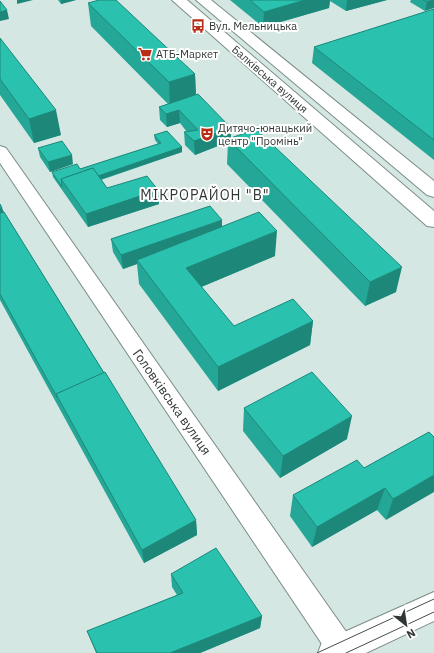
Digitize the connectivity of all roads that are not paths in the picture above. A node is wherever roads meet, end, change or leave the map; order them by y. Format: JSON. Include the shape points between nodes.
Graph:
{"nodes":[{"id":1,"x":178,"y":0,"type":"edge"},
{"id":2,"x":203,"y":0,"type":"edge"},
{"id":3,"x":0,"y":151,"type":"edge"},
{"id":4,"x":434,"y":191,"type":"edge"},
{"id":5,"x":434,"y":221,"type":"edge"},
{"id":6,"x":434,"y":606,"type":"edge"},
{"id":7,"x":339,"y":652,"type":"edge"}],
"edges":[{"from":1,"to":5,"type":"main road","name":"Балківська вулиця"},
{"from":2,"to":4,"type":"main road","name":"Балківська вулиця"},
{"from":3,"to":7,"type":"street","name":"Головківська вулиця"},
{"from":6,"to":7,"type":"main road"}]}
